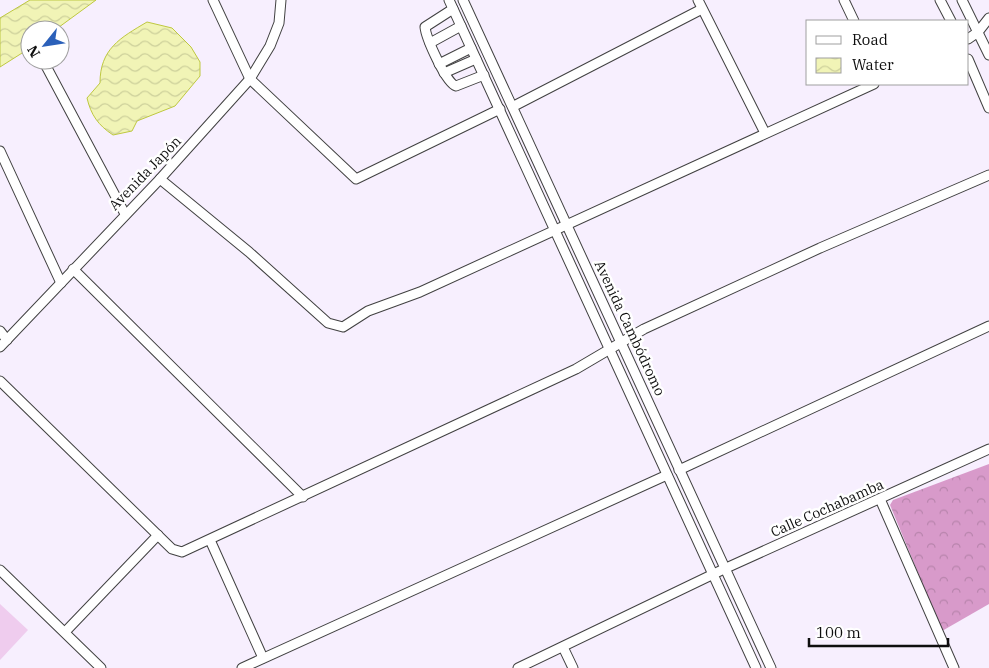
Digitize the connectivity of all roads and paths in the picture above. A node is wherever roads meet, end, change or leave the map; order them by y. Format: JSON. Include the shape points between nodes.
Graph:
{"nodes":[{"id":1,"x":213,"y":0,"type":"edge"},
{"id":2,"x":282,"y":0,"type":"edge"},
{"id":3,"x":449,"y":0,"type":"edge"},
{"id":4,"x":463,"y":0,"type":"edge"},
{"id":5,"x":698,"y":0,"type":"edge"},
{"id":6,"x":844,"y":0,"type":"edge"},
{"id":7,"x":940,"y":0,"type":"edge"},
{"id":8,"x":962,"y":0,"type":"edge"},
{"id":9,"x":453,"y":9,"type":"junction"},
{"id":10,"x":702,"y":9,"type":"junction"},
{"id":11,"x":989,"y":18,"type":"edge"},
{"id":12,"x":854,"y":20,"type":"edge"},
{"id":13,"x":950,"y":20,"type":"edge"},
{"id":14,"x":461,"y":26,"type":"junction"},
{"id":15,"x":978,"y":32,"type":"junction"},
{"id":16,"x":969,"y":38,"type":"edge"},
{"id":17,"x":430,"y":43,"type":"junction"},
{"id":18,"x":471,"y":48,"type":"junction"},
{"id":19,"x":989,"y":55,"type":"edge"},
{"id":20,"x":476,"y":59,"type":"junction"},
{"id":21,"x":969,"y":61,"type":"edge"},
{"id":22,"x":440,"y":64,"type":"junction"},
{"id":23,"x":48,"y":70,"type":"edge"},
{"id":24,"x":444,"y":73,"type":"junction"},
{"id":25,"x":484,"y":75,"type":"junction"},
{"id":26,"x":250,"y":80,"type":"junction"},
{"id":27,"x":872,"y":85,"type":"edge"},
{"id":28,"x":514,"y":106,"type":"junction"},
{"id":29,"x":989,"y":108,"type":"edge"},
{"id":30,"x":500,"y":109,"type":"junction"},
{"id":31,"x":765,"y":133,"type":"junction"},
{"id":32,"x":0,"y":151,"type":"edge"},
{"id":33,"x":989,"y":175,"type":"edge"},
{"id":34,"x":160,"y":179,"type":"junction"},
{"id":35,"x":125,"y":214,"type":"junction"},
{"id":36,"x":567,"y":226,"type":"junction"},
{"id":37,"x":557,"y":231,"type":"junction"},
{"id":38,"x":74,"y":269,"type":"junction"},
{"id":39,"x":61,"y":282,"type":"junction"},
{"id":40,"x":989,"y":326,"type":"edge"},
{"id":41,"x":0,"y":330,"type":"edge"},
{"id":42,"x":7,"y":340,"type":"junction"},
{"id":43,"x":621,"y":341,"type":"junction"},
{"id":44,"x":0,"y":347,"type":"edge"},
{"id":45,"x":608,"y":348,"type":"junction"},
{"id":46,"x":0,"y":381,"type":"edge"},
{"id":47,"x":989,"y":449,"type":"edge"},
{"id":48,"x":679,"y":470,"type":"junction"},
{"id":49,"x":667,"y":476,"type":"junction"},
{"id":50,"x":302,"y":497,"type":"junction"},
{"id":51,"x":880,"y":499,"type":"junction"},
{"id":52,"x":158,"y":535,"type":"junction"},
{"id":53,"x":210,"y":540,"type":"junction"},
{"id":54,"x":724,"y":569,"type":"junction"},
{"id":55,"x":0,"y":570,"type":"edge"},
{"id":56,"x":712,"y":575,"type":"junction"},
{"id":57,"x":64,"y":632,"type":"junction"},
{"id":58,"x":563,"y":647,"type":"junction"},
{"id":59,"x":263,"y":658,"type":"junction"},
{"id":60,"x":101,"y":668,"type":"edge"},
{"id":61,"x":242,"y":668,"type":"edge"},
{"id":62,"x":518,"y":668,"type":"edge"},
{"id":63,"x":573,"y":668,"type":"edge"},
{"id":64,"x":756,"y":668,"type":"edge"},
{"id":65,"x":771,"y":668,"type":"edge"},
{"id":66,"x":954,"y":668,"type":"edge"}],
"edges":[{"from":1,"to":26,"type":"street"},
{"from":2,"to":26,"type":"street","name":"Avenida Japón","via":[[279,23],[270,46]]},
{"from":3,"to":9,"type":"street","name":"Avenida Cambódromo"},
{"from":4,"to":28,"type":"street","name":"Avenida Cambódromo"},
{"from":5,"to":10,"type":"street"},
{"from":6,"to":12,"type":"street"},
{"from":7,"to":13,"type":"street"},
{"from":8,"to":15,"type":"street"},
{"from":9,"to":14,"type":"street","name":"Avenida Cambódromo"},
{"from":9,"to":17,"type":"street","via":[[425,28]]},
{"from":10,"to":28,"type":"street"},
{"from":10,"to":31,"type":"street"},
{"from":11,"to":15,"type":"street"},
{"from":14,"to":17,"type":"street"},
{"from":14,"to":18,"type":"street","name":"Avenida Cambódromo"},
{"from":15,"to":16,"type":"street"},
{"from":15,"to":19,"type":"street"},
{"from":17,"to":22,"type":"street"},
{"from":18,"to":20,"type":"street","name":"Avenida Cambódromo"},
{"from":18,"to":22,"type":"street"},
{"from":20,"to":24,"type":"street"},
{"from":20,"to":25,"type":"street","name":"Avenida Cambódromo"},
{"from":21,"to":29,"type":"street"},
{"from":22,"to":24,"type":"street"},
{"from":23,"to":35,"type":"street"},
{"from":24,"to":25,"type":"street","via":[[456,86]]},
{"from":25,"to":30,"type":"street","name":"Avenida Cambódromo"},
{"from":26,"to":30,"type":"street","via":[[356,179]]},
{"from":26,"to":34,"type":"street","name":"Avenida Japón"},
{"from":27,"to":31,"type":"street"},
{"from":28,"to":36,"type":"street","name":"Avenida Cambódromo"},
{"from":30,"to":37,"type":"street","name":"Avenida Cambódromo"},
{"from":31,"to":36,"type":"street"},
{"from":32,"to":39,"type":"street"},
{"from":33,"to":43,"type":"street","via":[[820,248]]},
{"from":34,"to":35,"type":"street","name":"Avenida Japón"},
{"from":34,"to":37,"type":"street","via":[[328,323],[343,327],[368,310],[420,292]]},
{"from":35,"to":38,"type":"street","name":"Avenida Japón"},
{"from":36,"to":37,"type":"street"},
{"from":36,"to":43,"type":"street","name":"Avenida Cambódromo"},
{"from":37,"to":45,"type":"street","name":"Avenida Cambódromo"},
{"from":38,"to":39,"type":"street","name":"Avenida Japón"},
{"from":38,"to":50,"type":"street"},
{"from":39,"to":42,"type":"street","name":"Avenida Japón"},
{"from":40,"to":48,"type":"street"},
{"from":41,"to":42,"type":"street"},
{"from":42,"to":44,"type":"street","name":"Avenida Japón"},
{"from":43,"to":45,"type":"street"},
{"from":43,"to":48,"type":"street","name":"Avenida Cambódromo"},
{"from":45,"to":49,"type":"street","name":"Avenida Cambódromo"},
{"from":45,"to":50,"type":"street","via":[[576,369]]},
{"from":46,"to":52,"type":"street"},
{"from":47,"to":51,"type":"street","name":"Calle Cochabamba"},
{"from":48,"to":54,"type":"street","name":"Avenida Cambódromo"},
{"from":49,"to":56,"type":"street","name":"Avenida Cambódromo"},
{"from":49,"to":59,"type":"street"},
{"from":50,"to":53,"type":"street"},
{"from":51,"to":54,"type":"street","name":"Calle Cochabamba"},
{"from":51,"to":66,"type":"street"},
{"from":52,"to":53,"type":"street","via":[[172,550],[182,552]]},
{"from":52,"to":57,"type":"street"},
{"from":53,"to":59,"type":"street"},
{"from":54,"to":56,"type":"street","name":"Calle Cochabamba"},
{"from":54,"to":65,"type":"street","name":"Avenida Cambódromo"},
{"from":55,"to":57,"type":"street"},
{"from":56,"to":58,"type":"street","name":"Calle Cochabamba"},
{"from":56,"to":64,"type":"street","name":"Avenida Cambódromo"},
{"from":57,"to":60,"type":"street"},
{"from":58,"to":62,"type":"street","name":"Calle Cochabamba"},
{"from":58,"to":63,"type":"street"},
{"from":59,"to":61,"type":"street"}]}
